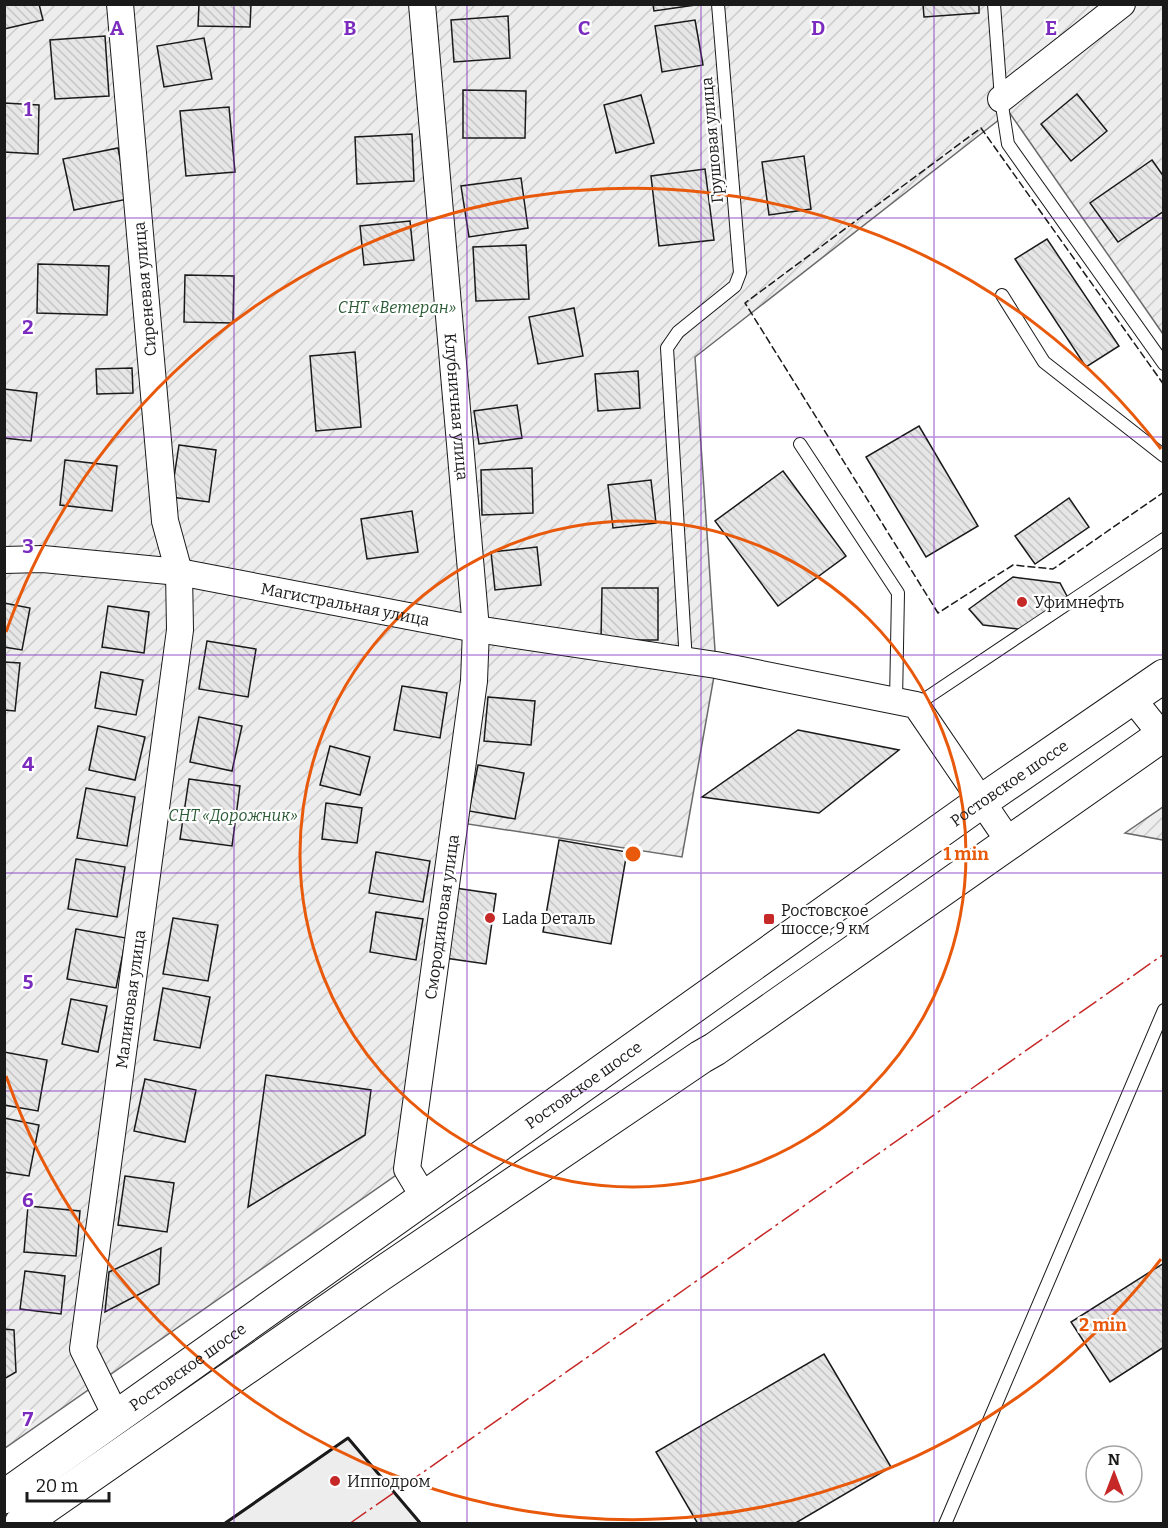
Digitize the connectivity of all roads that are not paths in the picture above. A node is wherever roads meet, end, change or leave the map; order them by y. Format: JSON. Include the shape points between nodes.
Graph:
{"nodes":[{"id":1,"x":120,"y":4,"type":"edge"},
{"id":2,"x":422,"y":4,"type":"edge"},
{"id":3,"x":718,"y":4,"type":"edge"},
{"id":4,"x":994,"y":4,"type":"edge"},
{"id":5,"x":1122,"y":4,"type":"edge"},
{"id":6,"x":1001,"y":99,"type":"junction"},
{"id":7,"x":1002,"y":296,"type":"dead end"},
{"id":8,"x":1164,"y":364,"type":"edge"},
{"id":9,"x":800,"y":444,"type":"dead end"},
{"id":10,"x":1164,"y":456,"type":"edge"},
{"id":11,"x":1164,"y":539,"type":"edge"},
{"id":12,"x":4,"y":560,"type":"edge"},
{"id":13,"x":178,"y":572,"type":"junction"},
{"id":14,"x":476,"y":629,"type":"junction"},
{"id":15,"x":686,"y":662,"type":"junction"},
{"id":16,"x":1164,"y":676,"type":"edge"},
{"id":17,"x":1132,"y":698,"type":"junction"},
{"id":18,"x":906,"y":703,"type":"junction"},
{"id":19,"x":1163,"y":736,"type":"edge"},
{"id":20,"x":982,"y":801,"type":"junction"},
{"id":21,"x":1010,"y":843,"type":"junction"},
{"id":22,"x":1164,"y":1010,"type":"edge"},
{"id":23,"x":424,"y":1199,"type":"junction"},
{"id":24,"x":117,"y":1418,"type":"junction"},
{"id":25,"x":4,"y":1497,"type":"edge"},
{"id":26,"x":21,"y":1524,"type":"edge"},
{"id":27,"x":945,"y":1524,"type":"edge"}],
"edges":[{"from":1,"to":13,"type":"street","name":"Сиреневая улица","via":[[165,522]]},
{"from":2,"to":14,"type":"street","name":"Клубничная улица"},
{"from":3,"to":15,"type":"lane","name":"Грушовая улица","via":[[740,273],[735,286],[678,332],[667,348]]},
{"from":4,"to":6,"type":"lane"},
{"from":5,"to":6,"type":"street"},
{"from":6,"to":8,"type":"lane","via":[[1008,144]]},
{"from":7,"to":10,"type":"lane","via":[[1044,363]]},
{"from":9,"to":18,"type":"lane","via":[[898,593]]},
{"from":11,"to":18,"type":"lane"},
{"from":12,"to":13,"type":"street","name":"Магистральная улица","via":[[43,559]]},
{"from":13,"to":14,"type":"street","name":"Магистральная улица"},
{"from":13,"to":24,"type":"street","name":"Малиновая улица","via":[[180,630],[83,1349]]},
{"from":14,"to":15,"type":"street","name":"Магистральная улица"},
{"from":14,"to":23,"type":"street","name":"Смородиновая улица","via":[[474,681],[406,1169]]},
{"from":15,"to":18,"type":"street","name":"Магистральная улица"},
{"from":16,"to":17,"type":"highway","name":"Ростовское шоссе"},
{"from":17,"to":19,"type":"street"},
{"from":17,"to":20,"type":"highway","name":"Ростовское шоссе"},
{"from":18,"to":20,"type":"street"},
{"from":19,"to":21,"type":"highway","name":"Ростовское шоссе"},
{"from":20,"to":21,"type":"street"},
{"from":20,"to":23,"type":"highway","name":"Ростовское шоссе"},
{"from":21,"to":26,"type":"highway","name":"Ростовское шоссе"},
{"from":22,"to":27,"type":"lane"},
{"from":23,"to":24,"type":"highway","name":"Ростовское шоссе"},
{"from":24,"to":25,"type":"highway","name":"Ростовское шоссе"}]}
